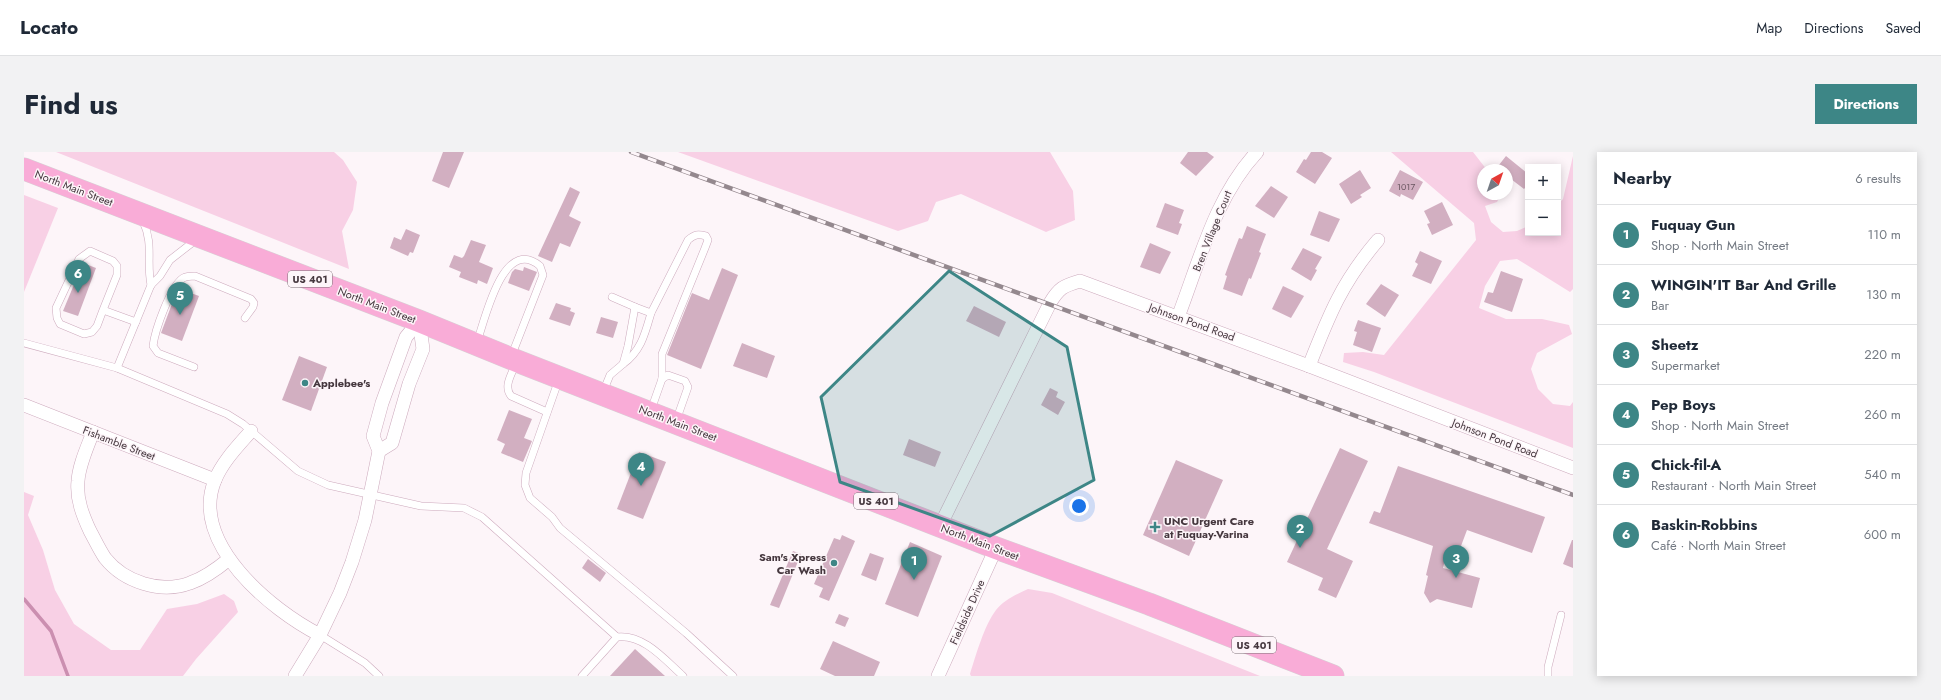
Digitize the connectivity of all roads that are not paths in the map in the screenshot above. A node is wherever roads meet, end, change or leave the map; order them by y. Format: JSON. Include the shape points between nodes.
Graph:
{"nodes":[{"id":1,"x":1257,"y":152,"type":"edge"},
{"id":2,"x":24,"y":169,"type":"edge"},
{"id":3,"x":140,"y":213,"type":"junction"},
{"id":4,"x":200,"y":237,"type":"junction"},
{"id":5,"x":1378,"y":240,"type":"dead end"},
{"id":6,"x":151,"y":285,"type":"junction"},
{"id":7,"x":612,"y":297,"type":"dead end"},
{"id":8,"x":635,"y":307,"type":"junction"},
{"id":9,"x":103,"y":310,"type":"junction"},
{"id":10,"x":651,"y":313,"type":"junction"},
{"id":11,"x":1178,"y":317,"type":"junction"},
{"id":12,"x":245,"y":318,"type":"dead end"},
{"id":13,"x":419,"y":321,"type":"junction"},
{"id":14,"x":136,"y":322,"type":"junction"},
{"id":15,"x":24,"y":343,"type":"edge"},
{"id":16,"x":477,"y":344,"type":"junction"},
{"id":17,"x":514,"y":360,"type":"junction"},
{"id":18,"x":623,"y":364,"type":"junction"},
{"id":19,"x":1309,"y":366,"type":"junction"},
{"id":20,"x":194,"y":367,"type":"dead end"},
{"id":21,"x":117,"y":368,"type":"junction"},
{"id":22,"x":560,"y":378,"type":"junction"},
{"id":23,"x":662,"y":379,"type":"junction"},
{"id":24,"x":602,"y":394,"type":"junction"},
{"id":25,"x":24,"y":405,"type":"edge"},
{"id":26,"x":547,"y":412,"type":"junction"},
{"id":27,"x":651,"y":412,"type":"junction"},
{"id":28,"x":676,"y":422,"type":"junction"},
{"id":29,"x":251,"y":431,"type":"junction"},
{"id":30,"x":93,"y":432,"type":"junction"},
{"id":31,"x":379,"y":451,"type":"junction"},
{"id":32,"x":1573,"y":468,"type":"edge"},
{"id":33,"x":215,"y":480,"type":"junction"},
{"id":34,"x":370,"y":495,"type":"junction"},
{"id":35,"x":940,"y":526,"type":"junction"},
{"id":36,"x":996,"y":548,"type":"junction"},
{"id":37,"x":229,"y":559,"type":"junction"},
{"id":38,"x":1561,"y":615,"type":"dead end"},
{"id":39,"x":320,"y":635,"type":"junction"},
{"id":40,"x":617,"y":638,"type":"junction"},
{"id":41,"x":295,"y":676,"type":"edge"},
{"id":42,"x":379,"y":676,"type":"edge"},
{"id":43,"x":582,"y":676,"type":"edge"},
{"id":44,"x":683,"y":676,"type":"edge"},
{"id":45,"x":733,"y":676,"type":"edge"},
{"id":46,"x":938,"y":676,"type":"edge"},
{"id":47,"x":1333,"y":676,"type":"edge"},
{"id":48,"x":1548,"y":676,"type":"edge"}],
"edges":[{"from":1,"to":11,"type":"street","name":"Bren Village Court","via":[[1222,201]]},
{"from":2,"to":3,"type":"highway","name":"North Main Street","number":"US 401"},
{"from":3,"to":4,"type":"highway","name":"North Main Street","number":"US 401"},
{"from":3,"to":6,"type":"lane","via":[[148,231],[148,271]]},
{"from":4,"to":6,"type":"lane","via":[[170,260]]},
{"from":4,"to":13,"type":"highway","name":"North Main Street","number":"US 401"},
{"from":5,"to":19,"type":"street","via":[[1360,261],[1336,300]]},
{"from":6,"to":14,"type":"lane"},
{"from":7,"to":8,"type":"lane"},
{"from":8,"to":10,"type":"lane"},
{"from":8,"to":18,"type":"lane"},
{"from":9,"to":9,"type":"lane","via":[[97,326],[92,332],[84,334],[60,324],[56,318],[56,308],[79,259],[90,251],[113,261],[117,266],[117,275]]},
{"from":9,"to":14,"type":"lane"},
{"from":10,"to":18,"type":"lane","via":[[643,340],[632,357]]},
{"from":10,"to":23,"type":"lane","via":[[688,240],[694,235],[706,236],[706,248],[662,354]]},
{"from":11,"to":19,"type":"street","name":"Johnson Pond Road"},
{"from":11,"to":35,"type":"street","name":"Johnson Pond Road","via":[[1080,281],[1058,290]]},
{"from":12,"to":20,"type":"lane","via":[[253,308],[254,302],[251,298],[195,276],[183,278],[173,290],[154,336],[153,346],[158,353]]},
{"from":13,"to":16,"type":"highway","name":"North Main Street","number":"US 401"},
{"from":13,"to":31,"type":"street","via":[[406,337],[382,403],[373,436]]},
{"from":13,"to":31,"type":"street","via":[[424,349],[409,384],[392,443]]},
{"from":14,"to":21,"type":"lane"},
{"from":15,"to":21,"type":"lane"},
{"from":16,"to":17,"type":"highway","name":"North Main Street","number":"US 401"},
{"from":16,"to":17,"type":"lane","via":[[503,274],[518,260],[530,260],[540,266],[543,275]]},
{"from":17,"to":22,"type":"highway","name":"North Main Street","number":"US 401"},
{"from":17,"to":26,"type":"lane","via":[[508,392],[511,396]]},
{"from":18,"to":24,"type":"lane","via":[[610,376]]},
{"from":19,"to":32,"type":"street","name":"Johnson Pond Road"},
{"from":21,"to":29,"type":"lane","via":[[227,414]]},
{"from":22,"to":24,"type":"highway","name":"North Main Street","number":"US 401"},
{"from":22,"to":26,"type":"lane"},
{"from":23,"to":27,"type":"lane"},
{"from":23,"to":28,"type":"lane","via":[[668,375],[685,381],[688,387]]},
{"from":24,"to":27,"type":"highway","name":"North Main Street","number":"US 401"},
{"from":25,"to":30,"type":"street","name":"Fishamble Street"},
{"from":26,"to":45,"type":"lane","via":[[526,473],[525,485],[530,498],[569,537],[609,568]]},
{"from":27,"to":28,"type":"highway","name":"North Main Street","number":"US 401"},
{"from":28,"to":35,"type":"highway","name":"North Main Street","number":"US 401"},
{"from":29,"to":33,"type":"street","via":[[225,462]]},
{"from":29,"to":34,"type":"lane","via":[[298,471],[328,485]]},
{"from":30,"to":33,"type":"street","name":"Fishamble Street"},
{"from":30,"to":37,"type":"street","via":[[81,465],[78,482],[79,500],[98,548],[106,559],[140,583],[177,587],[202,578]]},
{"from":31,"to":34,"type":"street"},
{"from":33,"to":37,"type":"street","via":[[211,515],[220,544]]},
{"from":34,"to":39,"type":"street","via":[[352,562]]},
{"from":34,"to":40,"type":"lane","via":[[421,506],[464,508],[482,516]]},
{"from":35,"to":36,"type":"highway","name":"North Main Street","number":"US 401"},
{"from":36,"to":46,"type":"street","name":"Fieldside Drive"},
{"from":36,"to":47,"type":"highway","name":"North Main Street","number":"US 401"},
{"from":37,"to":39,"type":"street","via":[[283,613]]},
{"from":38,"to":48,"type":"lane"},
{"from":39,"to":41,"type":"street"},
{"from":39,"to":42,"type":"lane"},
{"from":40,"to":43,"type":"lane"},
{"from":40,"to":44,"type":"lane","via":[[624,636],[637,640],[654,650]]}]}
